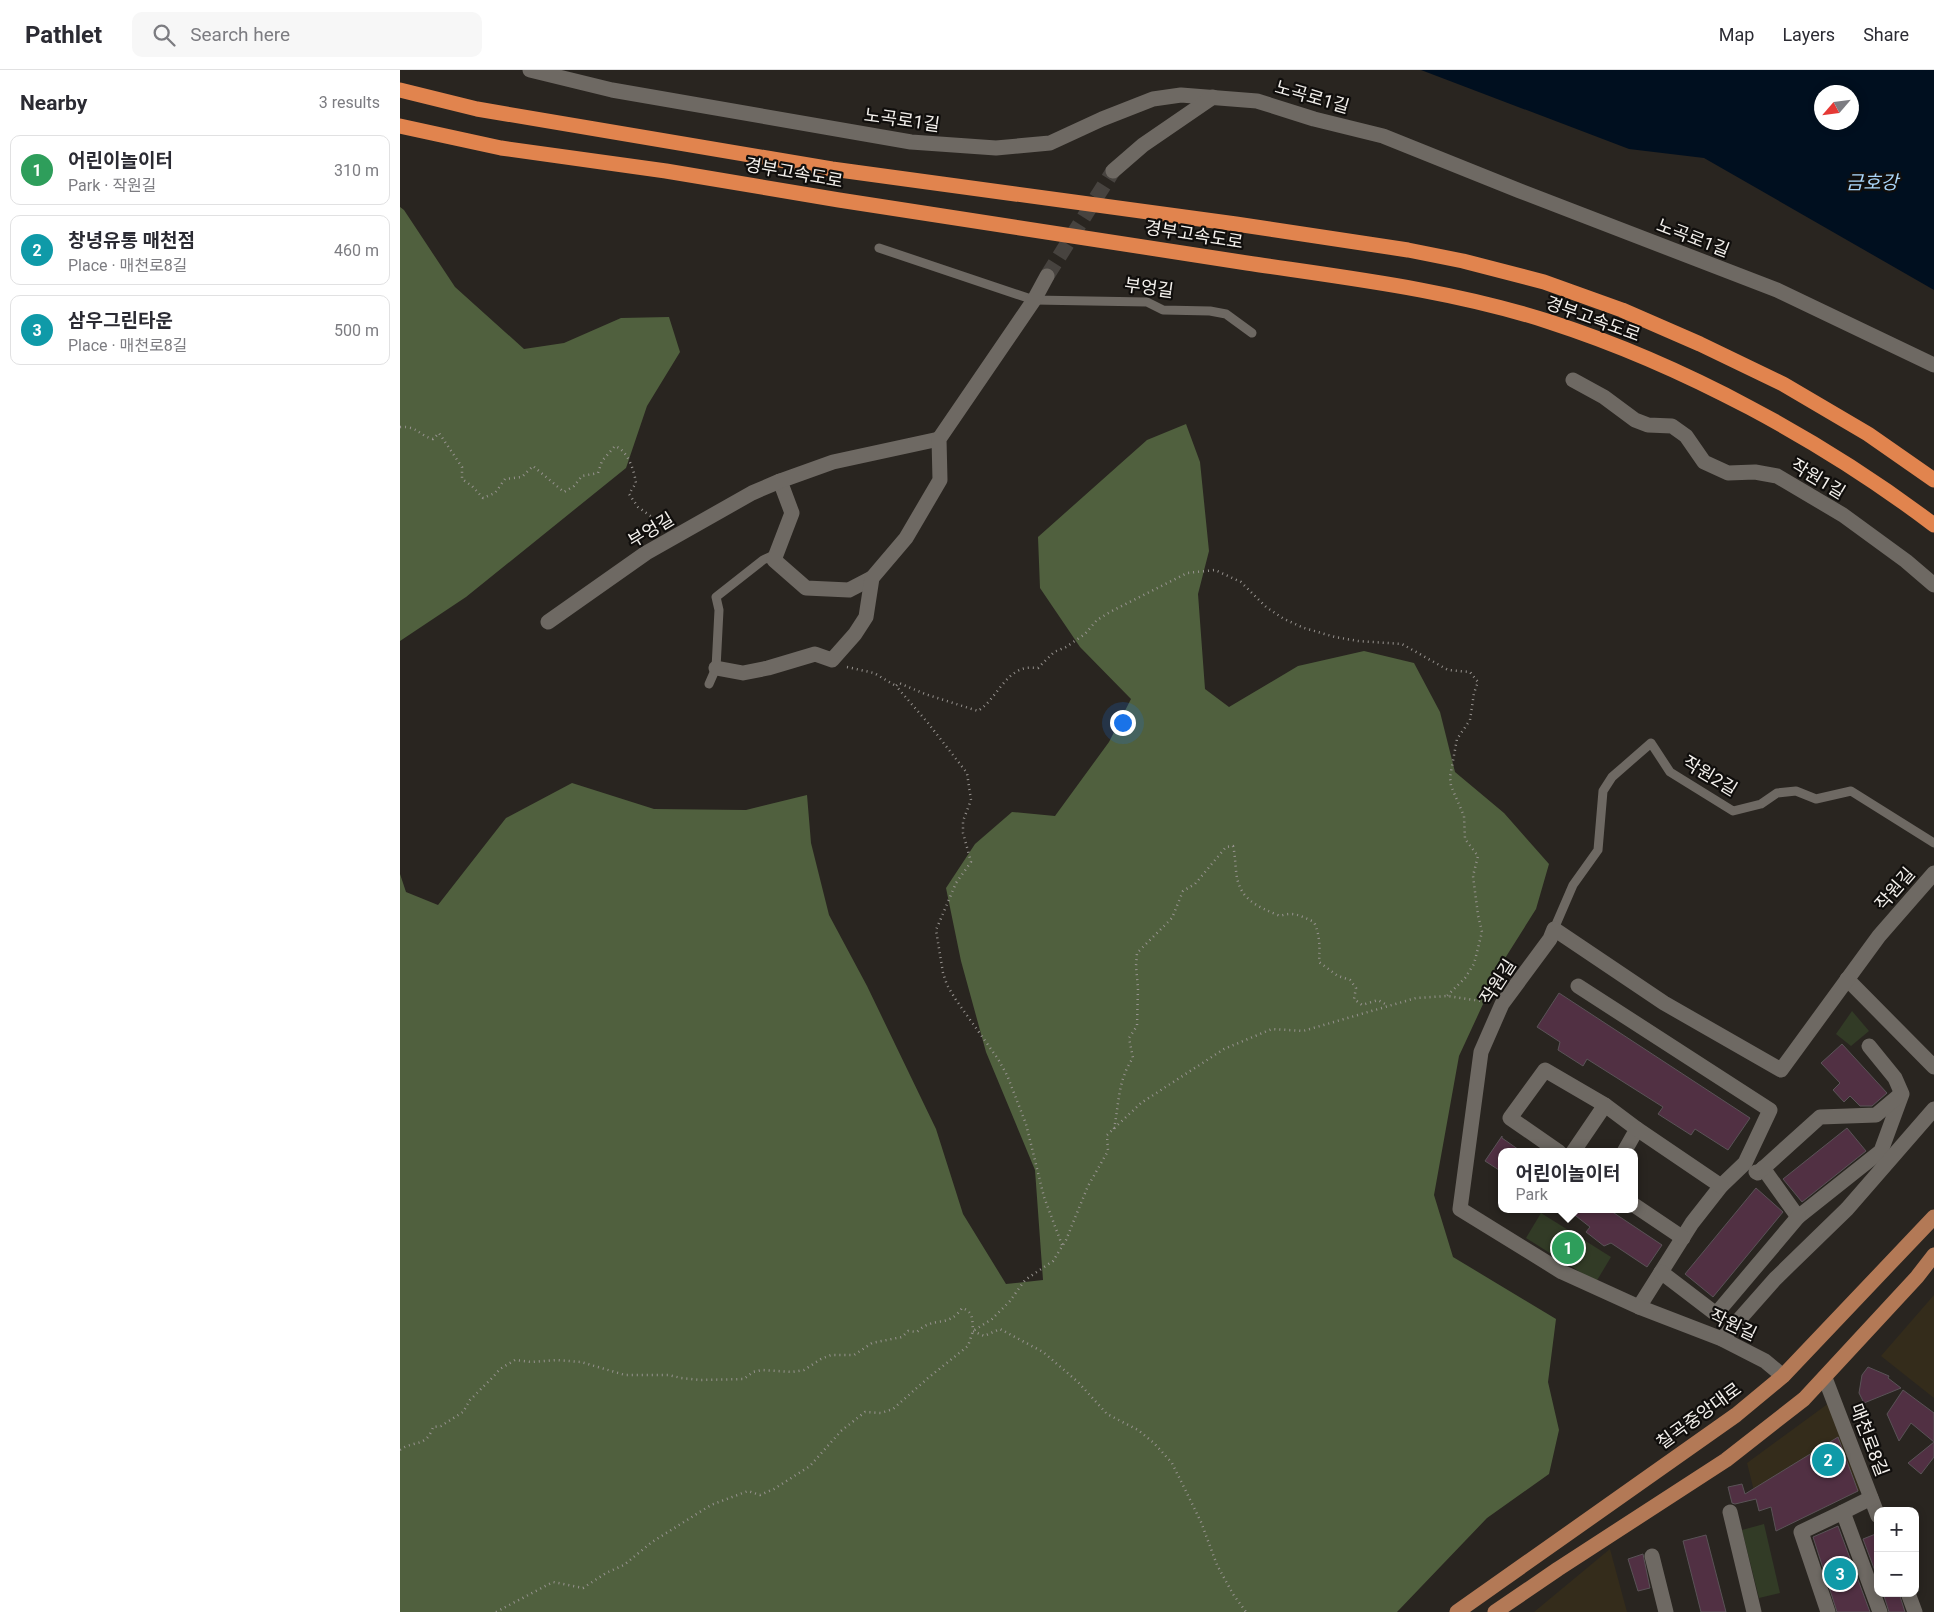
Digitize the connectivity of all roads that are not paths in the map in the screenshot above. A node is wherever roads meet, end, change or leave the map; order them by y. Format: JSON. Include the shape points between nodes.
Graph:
{"nodes":[{"id":1,"x":530,"y":70,"type":"edge"},
{"id":2,"x":400,"y":90,"type":"edge"},
{"id":3,"x":1213,"y":98,"type":"junction"},
{"id":4,"x":400,"y":126,"type":"edge"},
{"id":5,"x":1113,"y":171,"type":"tunnel mouth"},
{"id":6,"x":879,"y":248,"type":"dead end"},
{"id":7,"x":1047,"y":276,"type":"tunnel mouth"},
{"id":8,"x":1034,"y":300,"type":"junction"},
{"id":9,"x":1252,"y":333,"type":"dead end"},
{"id":10,"x":1934,"y":365,"type":"edge"},
{"id":11,"x":1573,"y":380,"type":"dead end"},
{"id":12,"x":939,"y":439,"type":"junction"},
{"id":13,"x":1934,"y":480,"type":"edge"},
{"id":14,"x":780,"y":481,"type":"junction"},
{"id":15,"x":1934,"y":525,"type":"edge"},
{"id":16,"x":776,"y":554,"type":"junction"},
{"id":17,"x":872,"y":578,"type":"junction"},
{"id":18,"x":1934,"y":585,"type":"edge"},
{"id":19,"x":548,"y":622,"type":"dead end"},
{"id":20,"x":716,"y":668,"type":"junction"},
{"id":21,"x":708,"y":684,"type":"dead end"},
{"id":22,"x":1934,"y":843,"type":"edge"},
{"id":23,"x":1934,"y":873,"type":"edge"},
{"id":24,"x":1554,"y":929,"type":"junction"},
{"id":25,"x":1847,"y":979,"type":"junction"},
{"id":26,"x":1578,"y":986,"type":"dead end"},
{"id":27,"x":1869,"y":1046,"type":"dead end"},
{"id":28,"x":1934,"y":1068,"type":"edge"},
{"id":29,"x":1902,"y":1094,"type":"junction"},
{"id":30,"x":1605,"y":1105,"type":"junction"},
{"id":31,"x":1934,"y":1109,"type":"edge"},
{"id":32,"x":1637,"y":1129,"type":"junction"},
{"id":33,"x":1553,"y":1148,"type":"edge"},
{"id":34,"x":1576,"y":1148,"type":"edge"},
{"id":35,"x":1626,"y":1148,"type":"edge"},
{"id":36,"x":1745,"y":1163,"type":"junction"},
{"id":37,"x":1763,"y":1168,"type":"junction"},
{"id":38,"x":1721,"y":1186,"type":"junction"},
{"id":39,"x":1638,"y":1207,"type":"edge"},
{"id":40,"x":1798,"y":1216,"type":"junction"},
{"id":41,"x":1934,"y":1217,"type":"edge"},
{"id":42,"x":1683,"y":1238,"type":"junction"},
{"id":43,"x":1934,"y":1256,"type":"edge"},
{"id":44,"x":1661,"y":1272,"type":"junction"},
{"id":45,"x":1639,"y":1307,"type":"junction"},
{"id":46,"x":1722,"y":1339,"type":"junction"},
{"id":47,"x":1783,"y":1376,"type":"junction"},
{"id":48,"x":1825,"y":1378,"type":"junction"},
{"id":49,"x":1871,"y":1498,"type":"junction"},
{"id":50,"x":1874,"y":1507,"type":"edge"},
{"id":51,"x":1730,"y":1512,"type":"dead end"},
{"id":52,"x":1843,"y":1512,"type":"junction"},
{"id":53,"x":1652,"y":1556,"type":"dead end"},
{"id":54,"x":1909,"y":1597,"type":"edge"},
{"id":55,"x":1457,"y":1612,"type":"edge"},
{"id":56,"x":1495,"y":1612,"type":"edge"},
{"id":57,"x":1666,"y":1612,"type":"edge"},
{"id":58,"x":1754,"y":1612,"type":"edge"},
{"id":59,"x":1828,"y":1612,"type":"edge"},
{"id":60,"x":1880,"y":1612,"type":"edge"},
{"id":61,"x":1915,"y":1612,"type":"edge"}],
"edges":[{"from":1,"to":3,"type":"street","name":"노곡로1길","via":[[707,108],[911,142],[996,148],[1050,143],[1153,99],[1181,95]]},
{"from":2,"to":13,"type":"highway","name":"경부고속도로","via":[[477,109],[832,168],[1236,224],[1463,261],[1544,282],[1622,310],[1700,344],[1783,384],[1868,434]]},
{"from":3,"to":5,"type":"street","via":[[1143,145]]},
{"from":3,"to":10,"type":"street","name":"노곡로1길","via":[[1257,101],[1383,136],[1777,290]]},
{"from":4,"to":15,"type":"highway","name":"경부고속도로","via":[[501,148],[729,180],[848,202],[1375,282],[1471,300],[1549,322],[1616,346],[1696,381],[1840,459]]},
{"from":6,"to":8,"type":"lane","name":"부엉길"},
{"from":7,"to":8,"type":"street"},
{"from":8,"to":9,"type":"lane","name":"부엉길","via":[[1147,302],[1163,310],[1210,310],[1226,314]]},
{"from":8,"to":12,"type":"street"},
{"from":11,"to":18,"type":"street","name":"작원1길","via":[[1604,397],[1634,420],[1648,425],[1672,426],[1686,436],[1704,462],[1728,474],[1755,472],[1777,476],[1843,516]]},
{"from":12,"to":14,"type":"street","name":"부엉길","via":[[833,462]]},
{"from":12,"to":17,"type":"street","via":[[940,480],[906,538]]},
{"from":14,"to":16,"type":"street","via":[[792,513]]},
{"from":14,"to":19,"type":"street","name":"부엉길","via":[[752,493],[646,553]]},
{"from":16,"to":17,"type":"street","via":[[774,560],[806,588],[849,590]]},
{"from":16,"to":20,"type":"lane","via":[[763,560],[716,596],[719,610]]},
{"from":17,"to":20,"type":"street","via":[[866,617],[832,660],[814,654],[743,673]]},
{"from":20,"to":21,"type":"lane"},
{"from":22,"to":24,"type":"lane","name":"작원2길","via":[[1851,791],[1816,799],[1796,791],[1777,793],[1761,804],[1733,811],[1670,772],[1651,743],[1612,777],[1603,791],[1598,850],[1573,885]]},
{"from":23,"to":25,"type":"street","name":"작원길","via":[[1879,936]]},
{"from":24,"to":25,"type":"street","name":"작원길","via":[[1664,1003],[1782,1070]]},
{"from":24,"to":45,"type":"street","name":"작원길","via":[[1502,1004],[1481,1052],[1460,1209],[1562,1272]]},
{"from":25,"to":28,"type":"street"},
{"from":26,"to":36,"type":"street","via":[[1770,1110]]},
{"from":27,"to":29,"type":"street","via":[[1895,1078]]},
{"from":29,"to":37,"type":"street","via":[[1876,1115],[1820,1117]]},
{"from":29,"to":40,"type":"street","via":[[1881,1151]]},
{"from":30,"to":32,"type":"street"},
{"from":30,"to":33,"type":"street","via":[[1545,1070],[1510,1118]]},
{"from":30,"to":34,"type":"street"},
{"from":31,"to":46,"type":"street","via":[[1847,1209],[1775,1278]]},
{"from":32,"to":35,"type":"street"},
{"from":32,"to":38,"type":"street"},
{"from":36,"to":37,"type":"street","via":[[1758,1173]]},
{"from":36,"to":38,"type":"street"},
{"from":37,"to":40,"type":"street"},
{"from":38,"to":42,"type":"street"},
{"from":39,"to":42,"type":"street"},
{"from":40,"to":44,"type":"street","via":[[1716,1314]]},
{"from":41,"to":47,"type":"main road","name":"칠곡중앙대로"},
{"from":42,"to":44,"type":"street"},
{"from":43,"to":48,"type":"main road"},
{"from":44,"to":45,"type":"street"},
{"from":45,"to":46,"type":"street","name":"작원길"},
{"from":46,"to":47,"type":"street","name":"작원길","via":[[1765,1361]]},
{"from":47,"to":55,"type":"main road","name":"칠곡중앙대로","via":[[1736,1414]]},
{"from":48,"to":49,"type":"street","name":"매천로8길"},
{"from":48,"to":56,"type":"main road","via":[[1804,1399],[1726,1460]]},
{"from":49,"to":50,"type":"street","name":"매천로8길"},
{"from":49,"to":52,"type":"street"},
{"from":51,"to":58,"type":"street"},
{"from":52,"to":59,"type":"street","via":[[1801,1532]]},
{"from":52,"to":60,"type":"street"},
{"from":53,"to":57,"type":"street"},
{"from":54,"to":61,"type":"street"}]}
